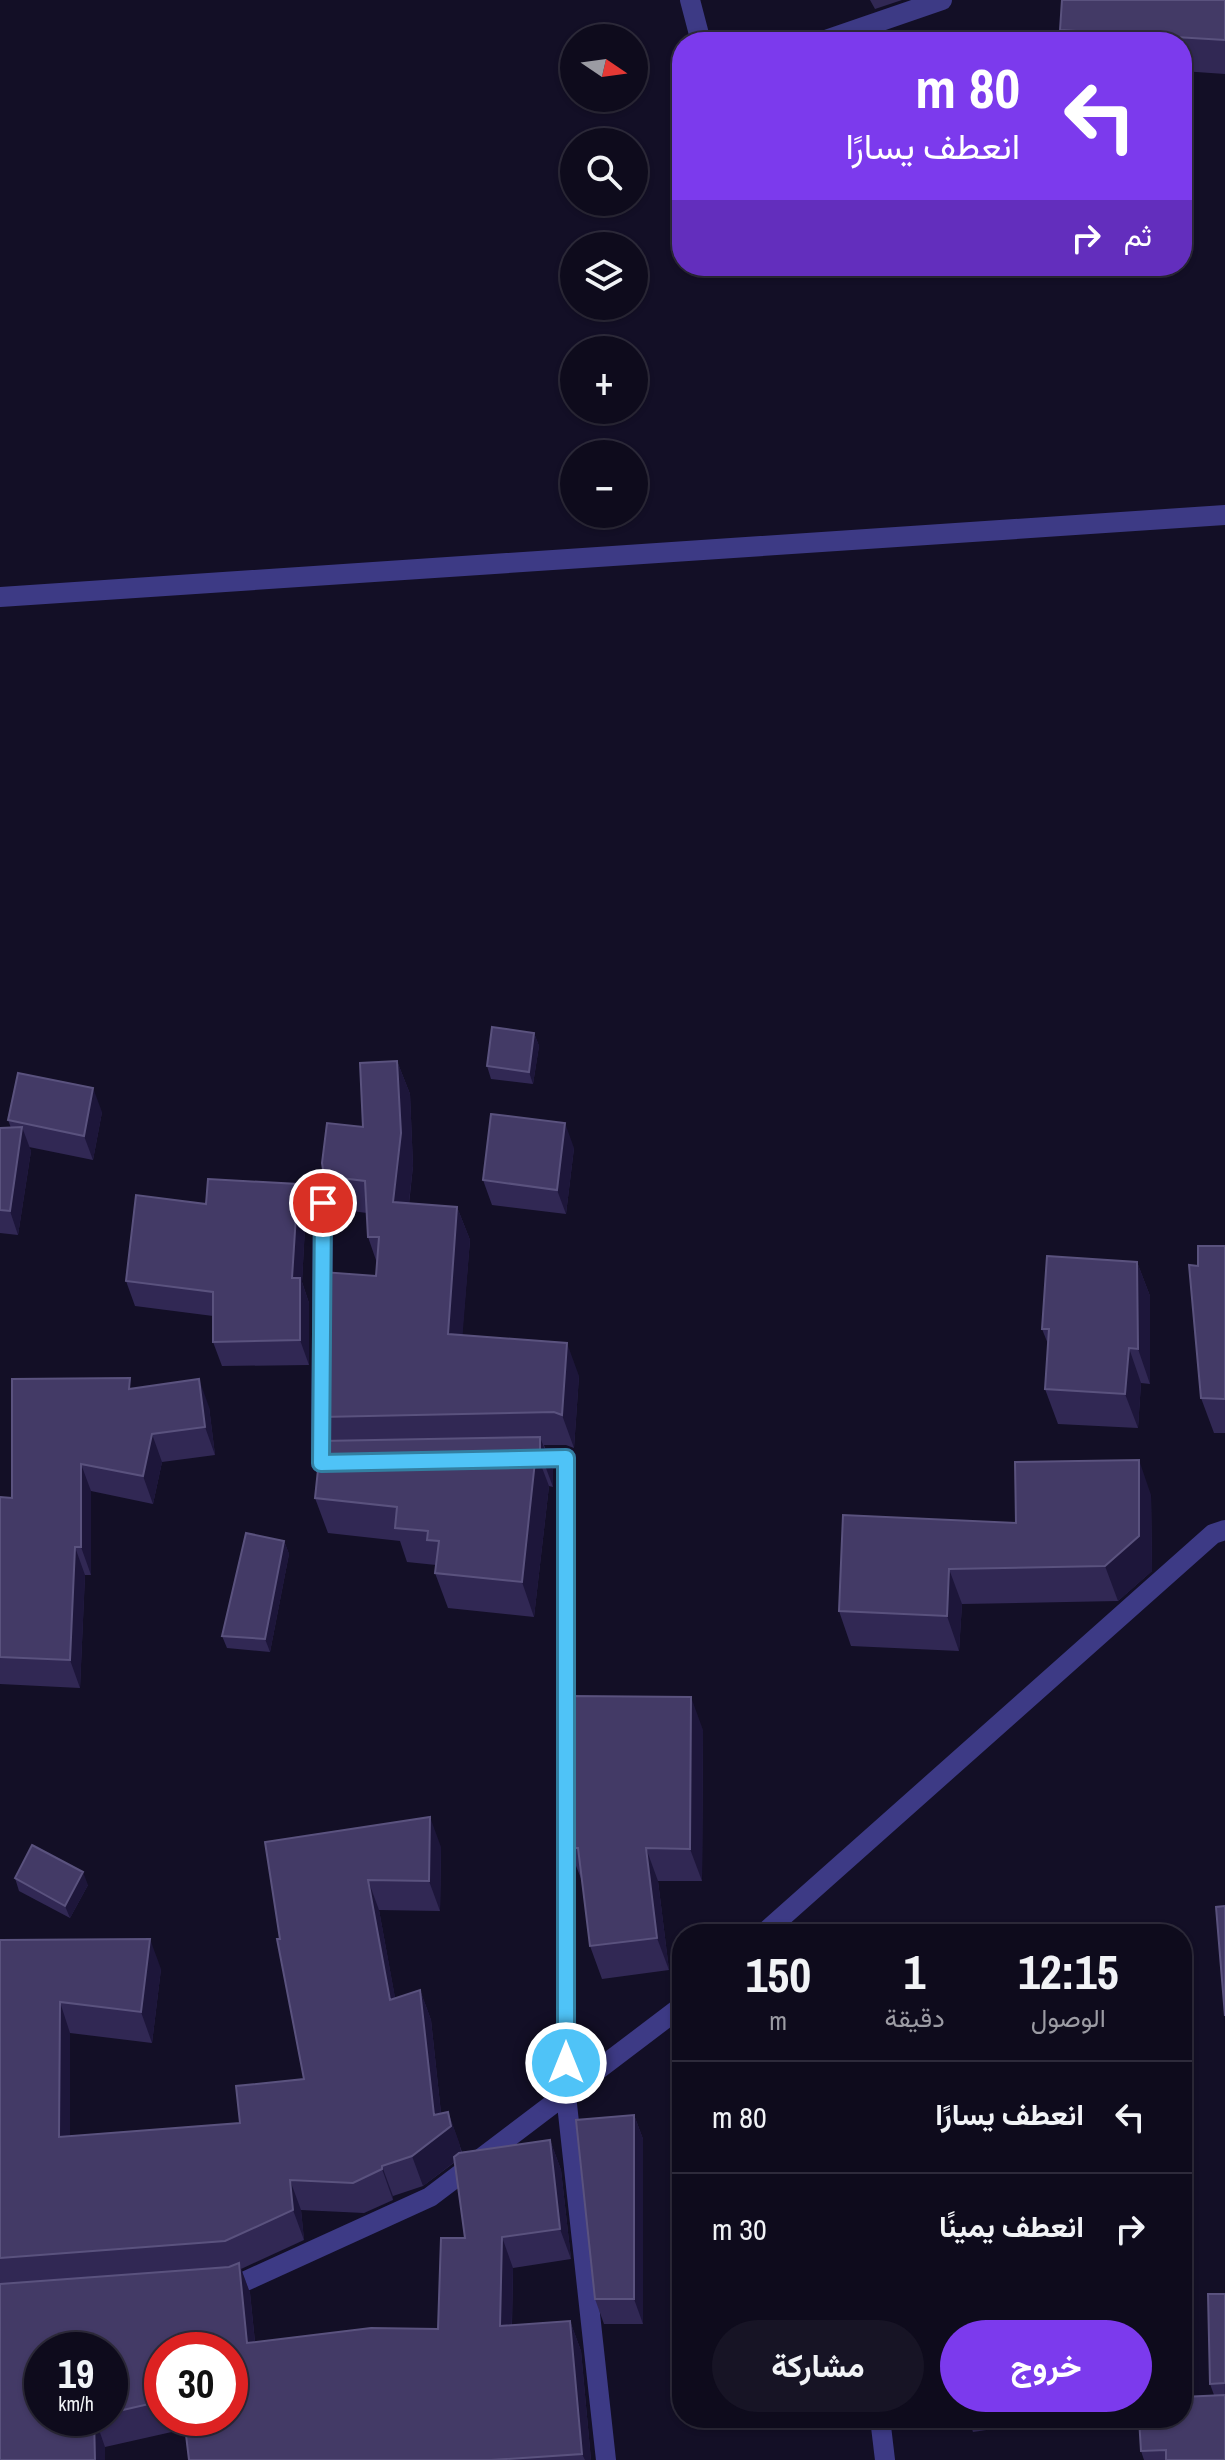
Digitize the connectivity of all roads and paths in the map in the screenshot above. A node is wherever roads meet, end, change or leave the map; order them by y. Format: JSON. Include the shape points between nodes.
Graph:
{"nodes":[{"id":1,"x":690,"y":0,"type":"edge"},
{"id":2,"x":942,"y":0,"type":"edge"},
{"id":3,"x":698,"y":32,"type":"edge"},
{"id":4,"x":849,"y":32,"type":"edge"},
{"id":5,"x":1225,"y":515,"type":"edge"},
{"id":6,"x":0,"y":597,"type":"edge"},
{"id":7,"x":323,"y":1203,"type":"edge"},
{"id":8,"x":505,"y":1459,"type":"edge"},
{"id":9,"x":352,"y":1463,"type":"edge"},
{"id":10,"x":1225,"y":1530,"type":"edge"},
{"id":11,"x":774,"y":1924,"type":"edge"},
{"id":12,"x":672,"y":2014,"type":"edge"},
{"id":13,"x":566,"y":2095,"type":"junction"},
{"id":14,"x":207,"y":2286,"type":"edge"},
{"id":15,"x":881,"y":2428,"type":"edge"},
{"id":16,"x":606,"y":2460,"type":"edge"},
{"id":17,"x":885,"y":2460,"type":"edge"}],
"edges":[{"from":1,"to":3,"type":"street"},
{"from":2,"to":4,"type":"street"},
{"from":5,"to":6,"type":"street"},
{"from":7,"to":9,"type":"street","via":[[321,1463]]},
{"from":8,"to":13,"type":"street","via":[[566,1458]]},
{"from":10,"to":11,"type":"street","via":[[1213,1534]]},
{"from":12,"to":13,"type":"street"},
{"from":13,"to":14,"type":"street","via":[[430,2197],[239,2284]]},
{"from":13,"to":16,"type":"street"},
{"from":15,"to":17,"type":"street"}]}
